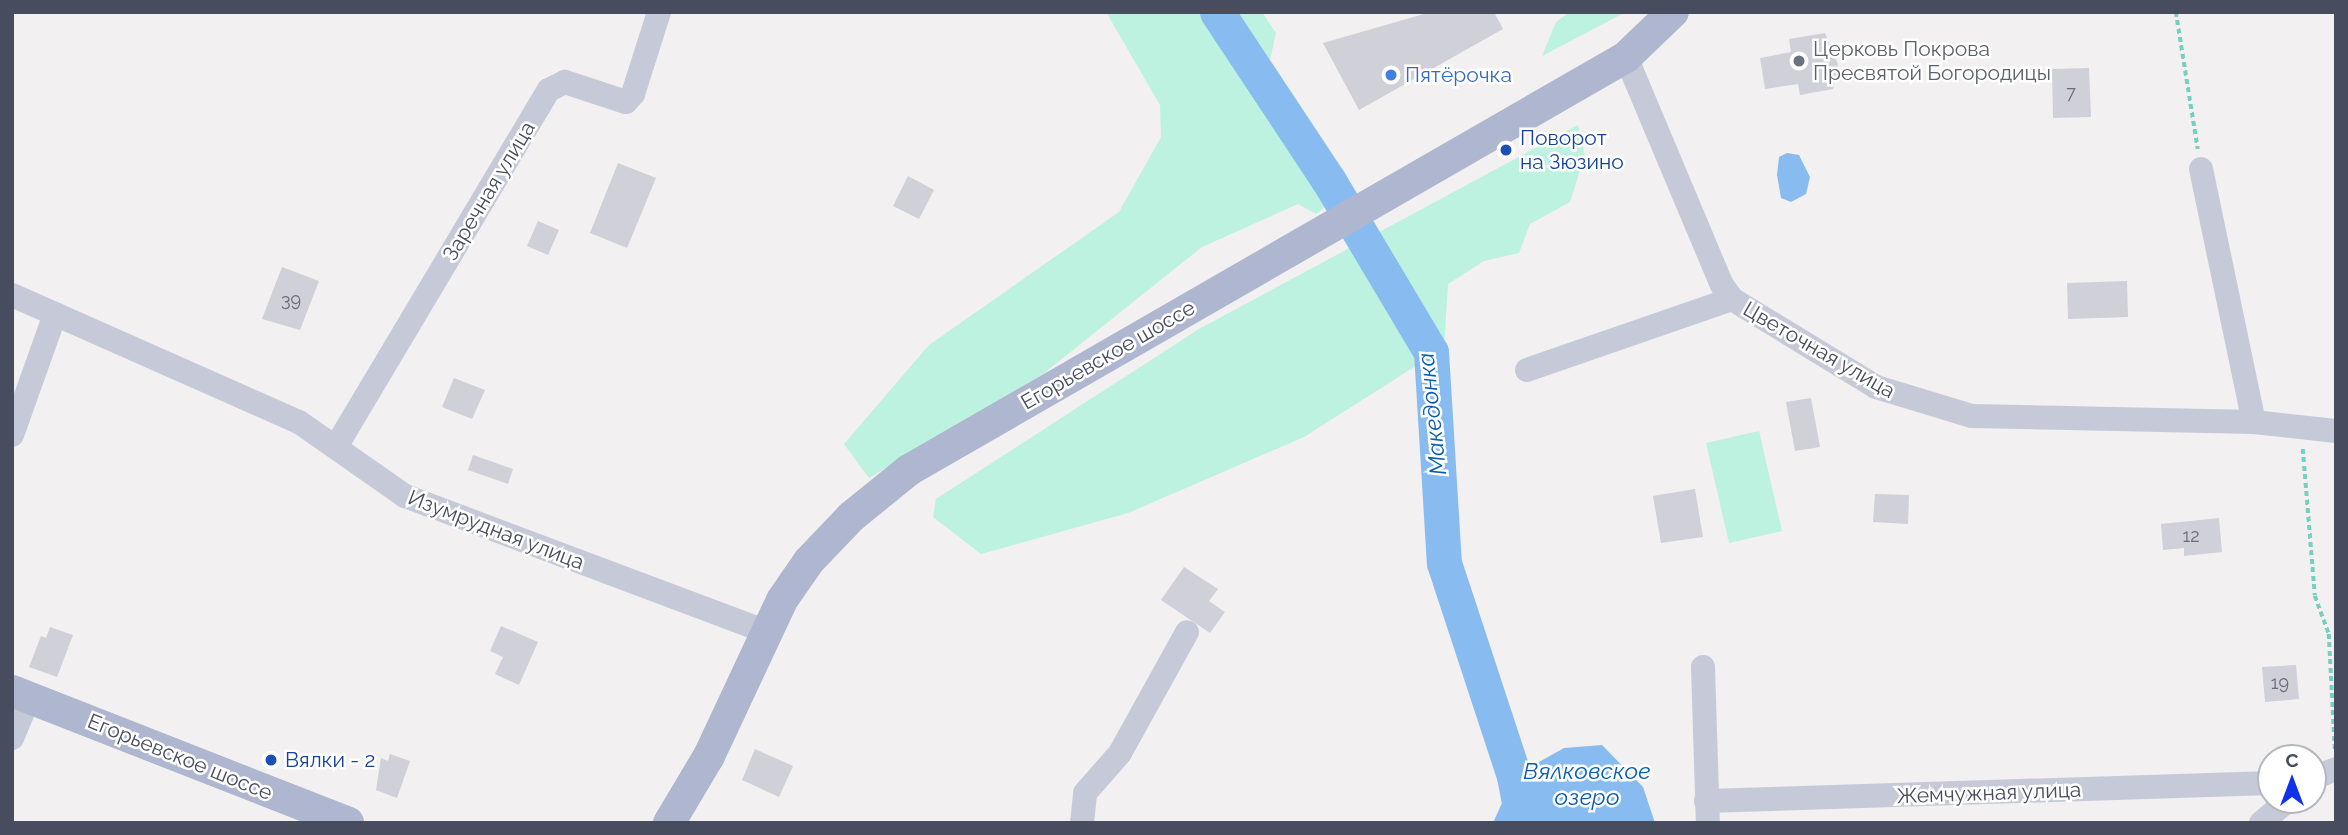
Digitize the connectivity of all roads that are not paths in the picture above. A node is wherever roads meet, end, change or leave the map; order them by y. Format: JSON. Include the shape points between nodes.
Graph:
{"nodes":[{"id":1,"x":659,"y":12,"type":"edge"},
{"id":2,"x":1673,"y":12,"type":"edge"},
{"id":3,"x":1626,"y":57,"type":"junction"},
{"id":4,"x":2201,"y":169,"type":"road end"},
{"id":5,"x":12,"y":295,"type":"edge"},
{"id":6,"x":1732,"y":299,"type":"junction"},
{"id":7,"x":55,"y":314,"type":"junction"},
{"id":8,"x":1527,"y":370,"type":"dead end"},
{"id":9,"x":2254,"y":422,"type":"junction"},
{"id":10,"x":2336,"y":431,"type":"edge"},
{"id":11,"x":12,"y":435,"type":"edge"},
{"id":12,"x":337,"y":446,"type":"junction"},
{"id":13,"x":766,"y":632,"type":"junction"},
{"id":14,"x":1187,"y":632,"type":"dead end"},
{"id":15,"x":1703,"y":667,"type":"dead end"},
{"id":16,"x":21,"y":695,"type":"edge"},
{"id":17,"x":12,"y":738,"type":"edge"},
{"id":18,"x":2257,"y":784,"type":"edge"},
{"id":19,"x":1707,"y":812,"type":"edge"},
{"id":20,"x":348,"y":823,"type":"edge"},
{"id":21,"x":669,"y":823,"type":"edge"},
{"id":22,"x":1083,"y":823,"type":"edge"}],
"edges":[{"from":1,"to":12,"type":"street","name":"Заречная улица","via":[[633,94],[626,102],[565,82],[549,90]]},
{"from":2,"to":3,"type":"main road","name":"Егорьевское шоссе"},
{"from":3,"to":6,"type":"street","name":"Цветочная улица","via":[[1722,285]]},
{"from":3,"to":13,"type":"main road","name":"Егорьевское шоссе","via":[[909,470],[827,539],[794,582]]},
{"from":4,"to":9,"type":"street"},
{"from":5,"to":7,"type":"street","name":"Изумрудная улица"},
{"from":6,"to":8,"type":"street"},
{"from":6,"to":9,"type":"street","name":"Цветочная улица","via":[[1876,387],[1951,412],[2049,420]]},
{"from":7,"to":11,"type":"street"},
{"from":7,"to":12,"type":"street","name":"Изумрудная улица","via":[[299,422]]},
{"from":9,"to":10,"type":"street","name":"Цветочная улица"},
{"from":12,"to":13,"type":"street","name":"Изумрудная улица","via":[[405,496],[428,506]]},
{"from":13,"to":21,"type":"main road","name":"Егорьевское шоссе","via":[[709,756]]},
{"from":14,"to":22,"type":"street","via":[[1120,753],[1085,793]]},
{"from":15,"to":19,"type":"street"},
{"from":16,"to":17,"type":"street"},
{"from":16,"to":20,"type":"main road","name":"Егорьевское шоссе"},
{"from":18,"to":19,"type":"street","name":"Жемчужная улица"}]}
